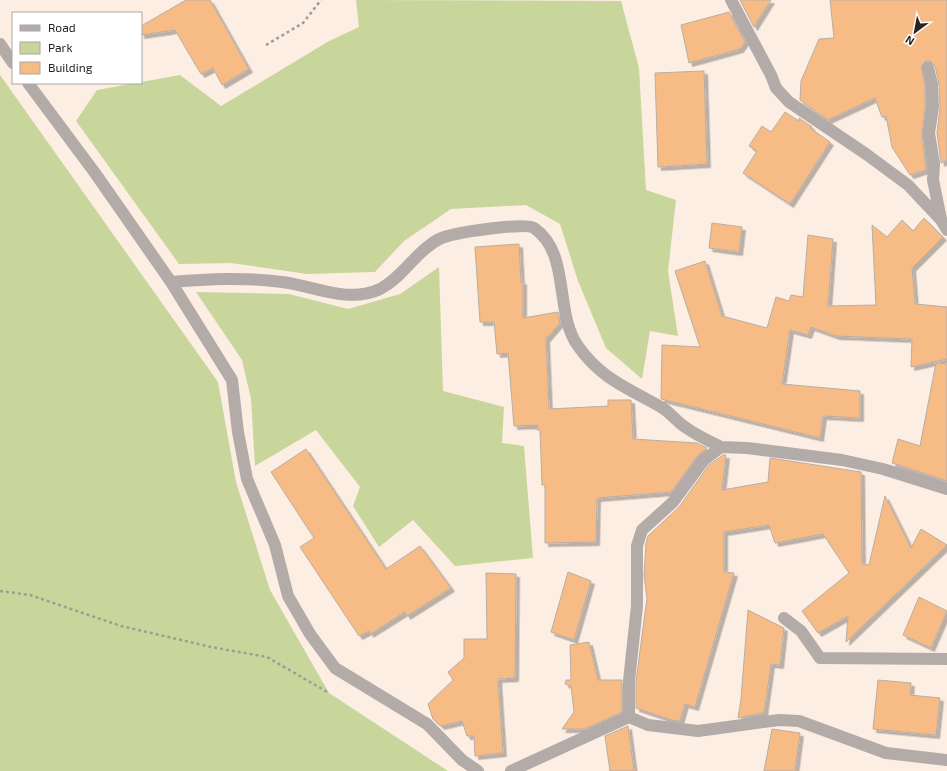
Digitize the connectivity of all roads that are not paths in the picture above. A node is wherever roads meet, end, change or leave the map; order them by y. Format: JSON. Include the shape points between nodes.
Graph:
{"nodes":[{"id":1,"x":731,"y":0,"type":"edge"},
{"id":2,"x":0,"y":44,"type":"edge"},
{"id":3,"x":12,"y":62,"type":"edge"},
{"id":4,"x":928,"y":68,"type":"dead end"},
{"id":5,"x":29,"y":84,"type":"edge"},
{"id":6,"x":944,"y":225,"type":"edge"},
{"id":7,"x":171,"y":282,"type":"junction"},
{"id":8,"x":721,"y":448,"type":"junction"},
{"id":9,"x":947,"y":489,"type":"edge"},
{"id":10,"x":784,"y":618,"type":"dead end"},
{"id":11,"x":947,"y":659,"type":"edge"},
{"id":12,"x":629,"y":717,"type":"junction"},
{"id":13,"x":947,"y":760,"type":"edge"},
{"id":14,"x":478,"y":771,"type":"edge"},
{"id":15,"x":511,"y":771,"type":"edge"}],
"edges":[{"from":1,"to":6,"type":"street","via":[[776,88],[789,102],[908,185]]},
{"from":2,"to":3,"type":"street"},
{"from":4,"to":6,"type":"street","via":[[932,84],[933,107],[929,132],[934,164],[933,180]]},
{"from":5,"to":7,"type":"street","via":[[95,172]]},
{"from":7,"to":8,"type":"street","via":[[219,278],[283,282],[350,296],[380,289],[430,244],[447,236],[519,226],[533,227],[544,236],[552,251],[562,286],[570,331],[577,345],[591,362],[623,388],[663,408],[685,427]]},
{"from":7,"to":14,"type":"street","via":[[232,380],[247,479],[275,545],[288,596],[310,634],[335,668],[427,724],[462,760]]},
{"from":8,"to":9,"type":"street","via":[[747,448],[842,460],[883,469]]},
{"from":8,"to":12,"type":"street","via":[[704,460],[673,502],[642,530],[637,546],[637,606],[629,681]]},
{"from":10,"to":11,"type":"street","via":[[801,631],[820,658]]},
{"from":12,"to":13,"type":"street","via":[[648,725],[698,731],[779,720],[799,721],[886,753]]},
{"from":12,"to":15,"type":"street"}]}
